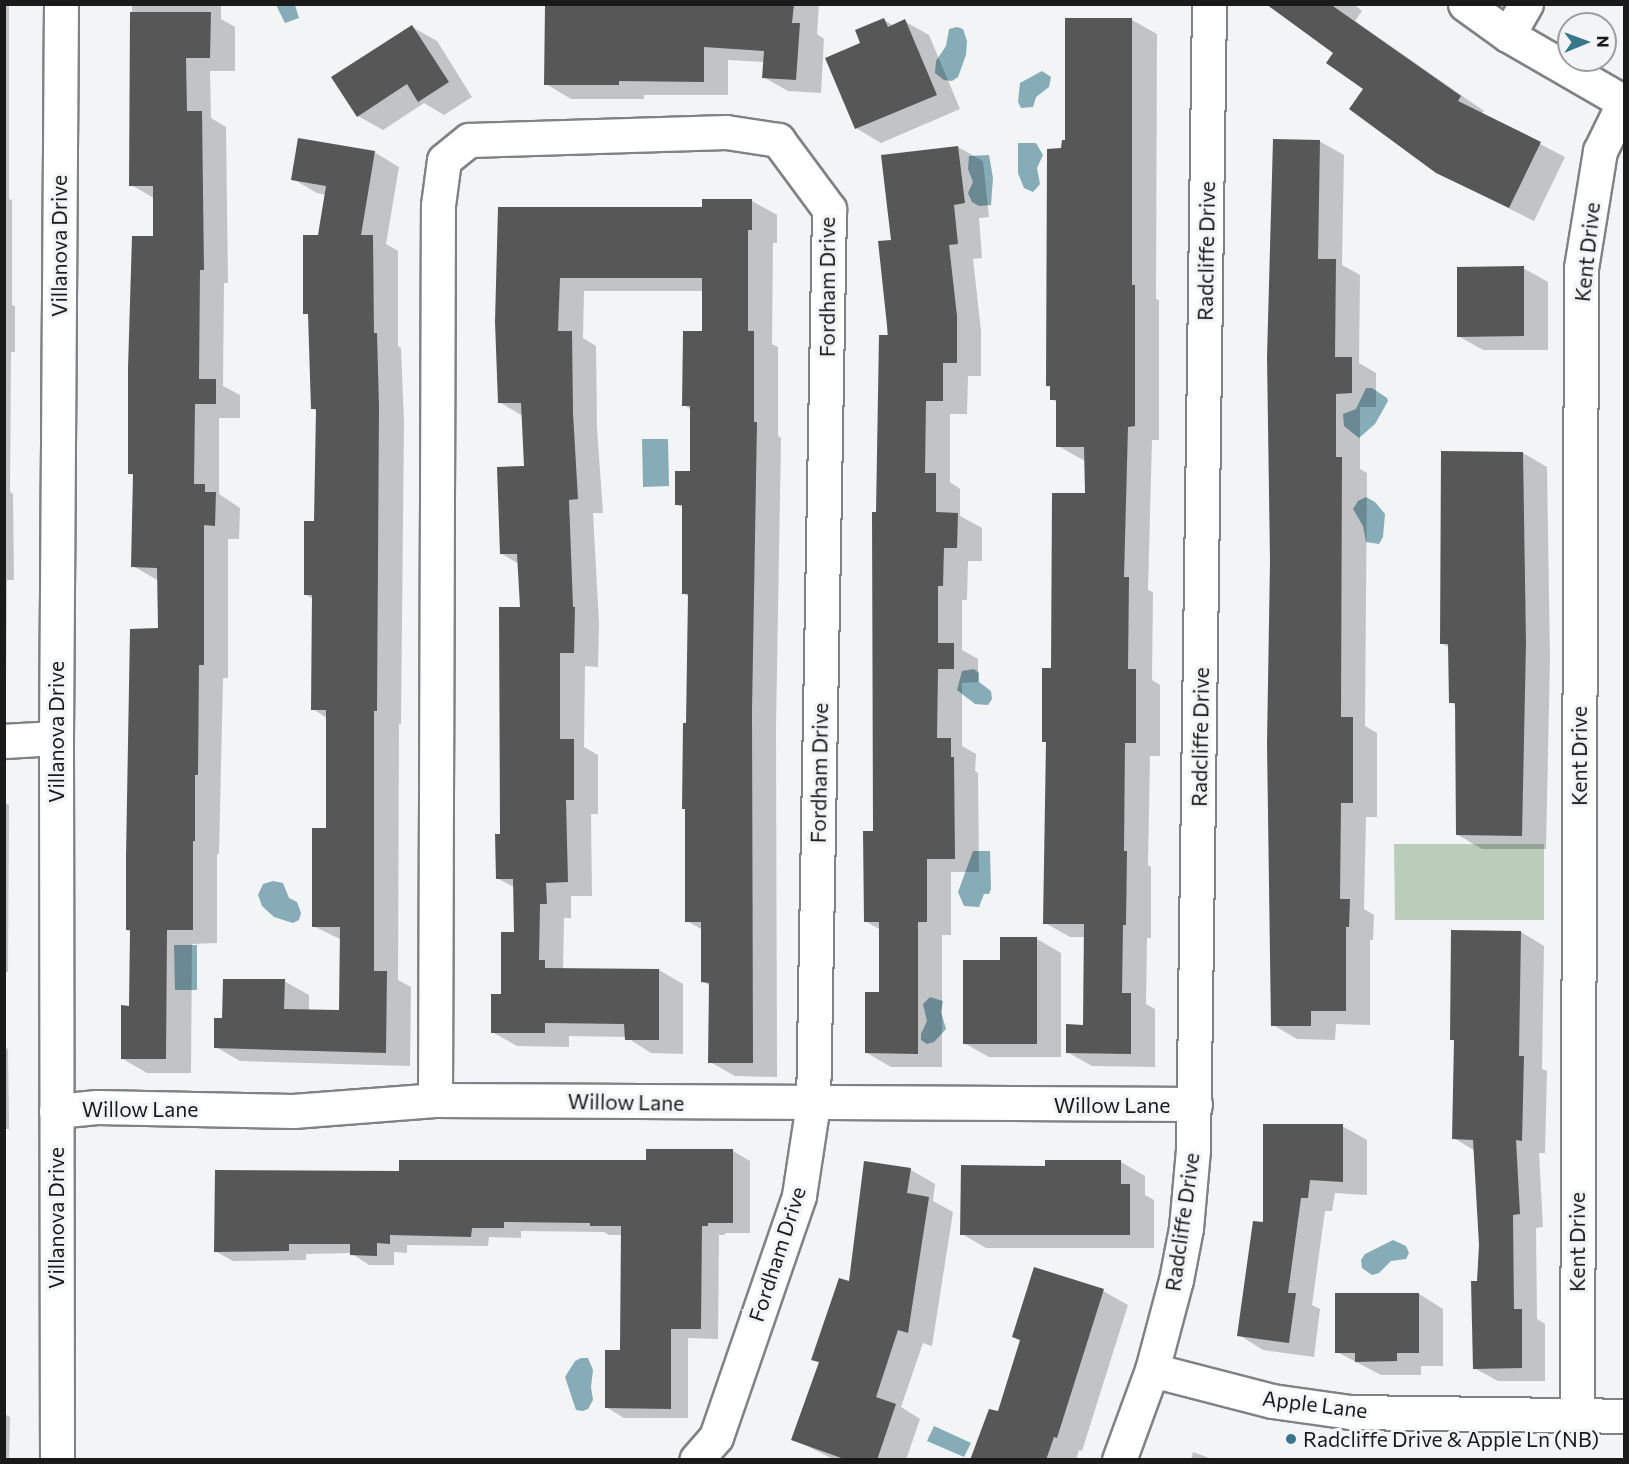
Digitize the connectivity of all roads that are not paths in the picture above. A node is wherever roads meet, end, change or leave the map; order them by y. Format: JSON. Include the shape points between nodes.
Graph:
{"nodes":[{"id":1,"x":61,"y":4,"type":"edge"},
{"id":2,"x":1209,"y":4,"type":"edge"},
{"id":3,"x":1465,"y":4,"type":"edge"},
{"id":4,"x":1526,"y":4,"type":"edge"},
{"id":5,"x":1508,"y":35,"type":"junction"},
{"id":6,"x":1624,"y":102,"type":"edge"},
{"id":7,"x":56,"y":738,"type":"junction"},
{"id":8,"x":4,"y":741,"type":"edge"},
{"id":9,"x":435,"y":1100,"type":"junction"},
{"id":10,"x":813,"y":1104,"type":"junction"},
{"id":11,"x":1196,"y":1104,"type":"junction"},
{"id":12,"x":56,"y":1111,"type":"junction"},
{"id":13,"x":1152,"y":1370,"type":"junction"},
{"id":14,"x":1577,"y":1416,"type":"junction"},
{"id":15,"x":1624,"y":1416,"type":"edge"},
{"id":16,"x":57,"y":1460,"type":"edge"},
{"id":17,"x":696,"y":1460,"type":"edge"},
{"id":18,"x":1119,"y":1460,"type":"edge"}],
"edges":[{"from":1,"to":7,"type":"street","name":"Villanova Drive"},
{"from":2,"to":11,"type":"street","name":"Radcliffe Drive"},
{"from":3,"to":5,"type":"street"},
{"from":4,"to":5,"type":"street"},
{"from":5,"to":6,"type":"street"},
{"from":6,"to":14,"type":"street","name":"Kent Drive","via":[[1600,152],[1581,268]]},
{"from":7,"to":8,"type":"street"},
{"from":7,"to":12,"type":"street","name":"Villanova Drive"},
{"from":9,"to":10,"type":"street","name":"Willow Lane"},
{"from":9,"to":10,"type":"street","name":"Fordham Drive","via":[[438,205],[444,160],[469,140],[726,132],[778,140],[830,209]]},
{"from":9,"to":12,"type":"street","name":"Willow Lane","via":[[293,1111],[97,1107]]},
{"from":10,"to":11,"type":"street","name":"Willow Lane"},
{"from":10,"to":17,"type":"street","name":"Fordham Drive","via":[[799,1196],[716,1437]]},
{"from":11,"to":13,"type":"street","name":"Radcliffe Drive","via":[[1186,1228]]},
{"from":12,"to":16,"type":"street","name":"Villanova Drive"},
{"from":13,"to":14,"type":"street","name":"Apple Lane","via":[[1272,1401],[1350,1412]]},
{"from":13,"to":18,"type":"street","name":"Radcliffe Drive"},
{"from":14,"to":15,"type":"street","name":"Apple Lane"}]}
